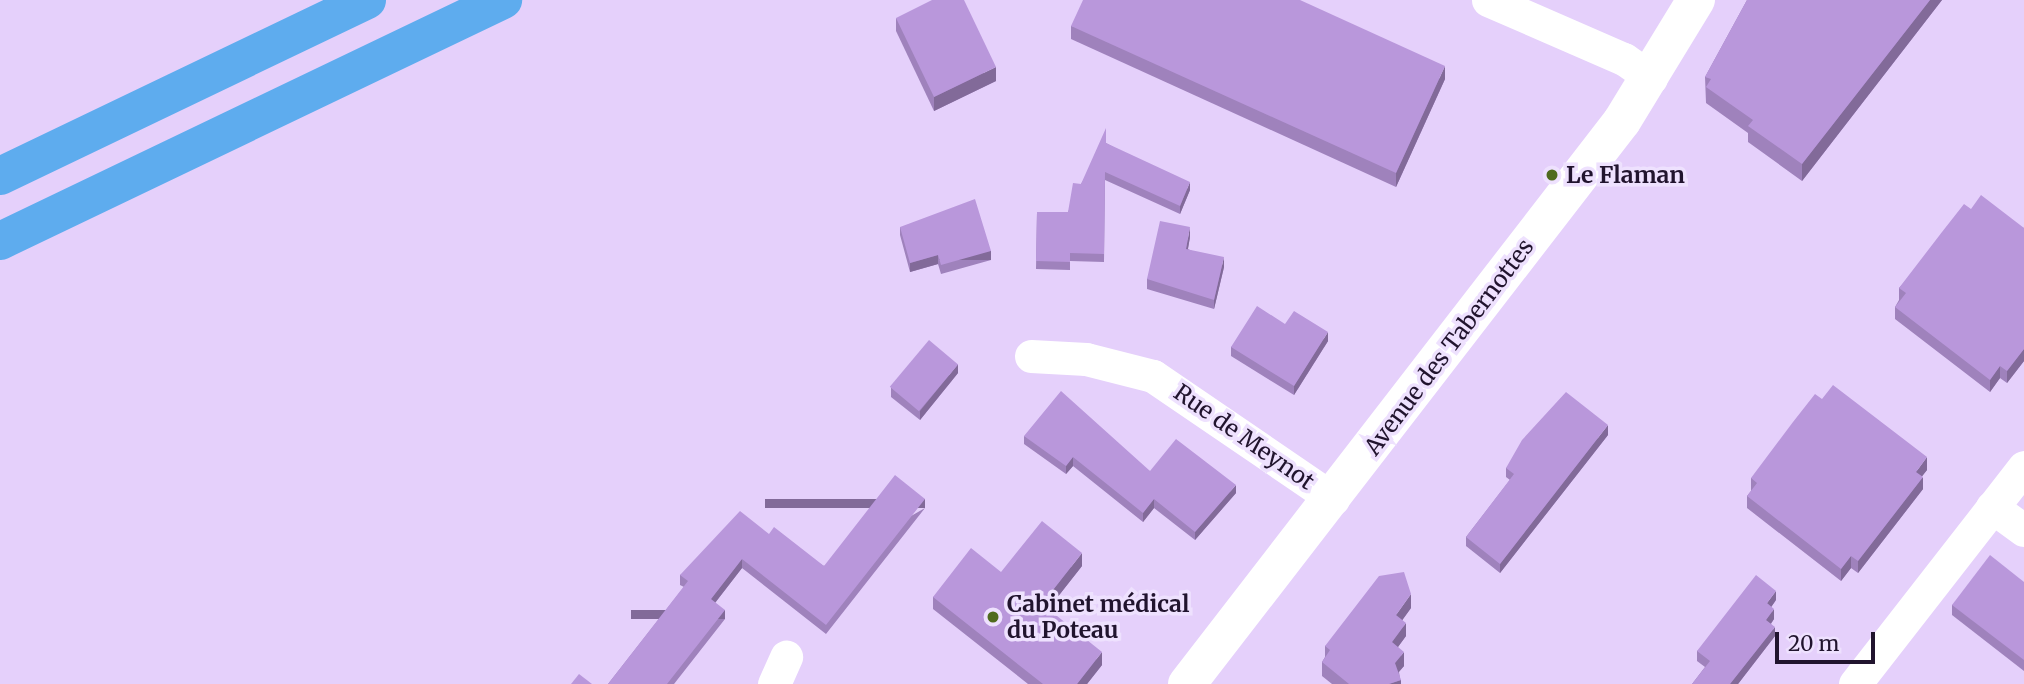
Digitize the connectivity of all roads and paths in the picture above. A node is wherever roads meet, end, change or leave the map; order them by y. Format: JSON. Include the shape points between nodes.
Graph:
{"nodes":[{"id":1,"x":367,"y":0,"type":"edge"},
{"id":2,"x":503,"y":0,"type":"edge"},
{"id":3,"x":1488,"y":0,"type":"edge"},
{"id":4,"x":1696,"y":0,"type":"edge"},
{"id":5,"x":1651,"y":78,"type":"junction"},
{"id":6,"x":0,"y":176,"type":"edge"},
{"id":7,"x":0,"y":241,"type":"edge"},
{"id":8,"x":1031,"y":356,"type":"dead end"},
{"id":9,"x":2024,"y":467,"type":"edge"},
{"id":10,"x":1333,"y":499,"type":"junction"},
{"id":11,"x":1992,"y":507,"type":"junction"},
{"id":12,"x":2024,"y":530,"type":"edge"},
{"id":13,"x":1186,"y":684,"type":"edge"},
{"id":14,"x":1855,"y":684,"type":"edge"}],
"edges":[{"from":1,"to":6,"type":"highway"},
{"from":2,"to":7,"type":"highway"},
{"from":3,"to":5,"type":"street","via":[[1623,59]]},
{"from":4,"to":5,"type":"street","name":"Avenue des Tabernottes"},
{"from":5,"to":10,"type":"street","name":"Avenue des Tabernottes"},
{"from":8,"to":10,"type":"street","name":"Rue de Meynot","via":[[1086,359],[1153,376]]},
{"from":9,"to":11,"type":"street"},
{"from":10,"to":13,"type":"street","name":"Avenue des Tabernottes"},
{"from":11,"to":12,"type":"street"},
{"from":11,"to":14,"type":"street"}]}
